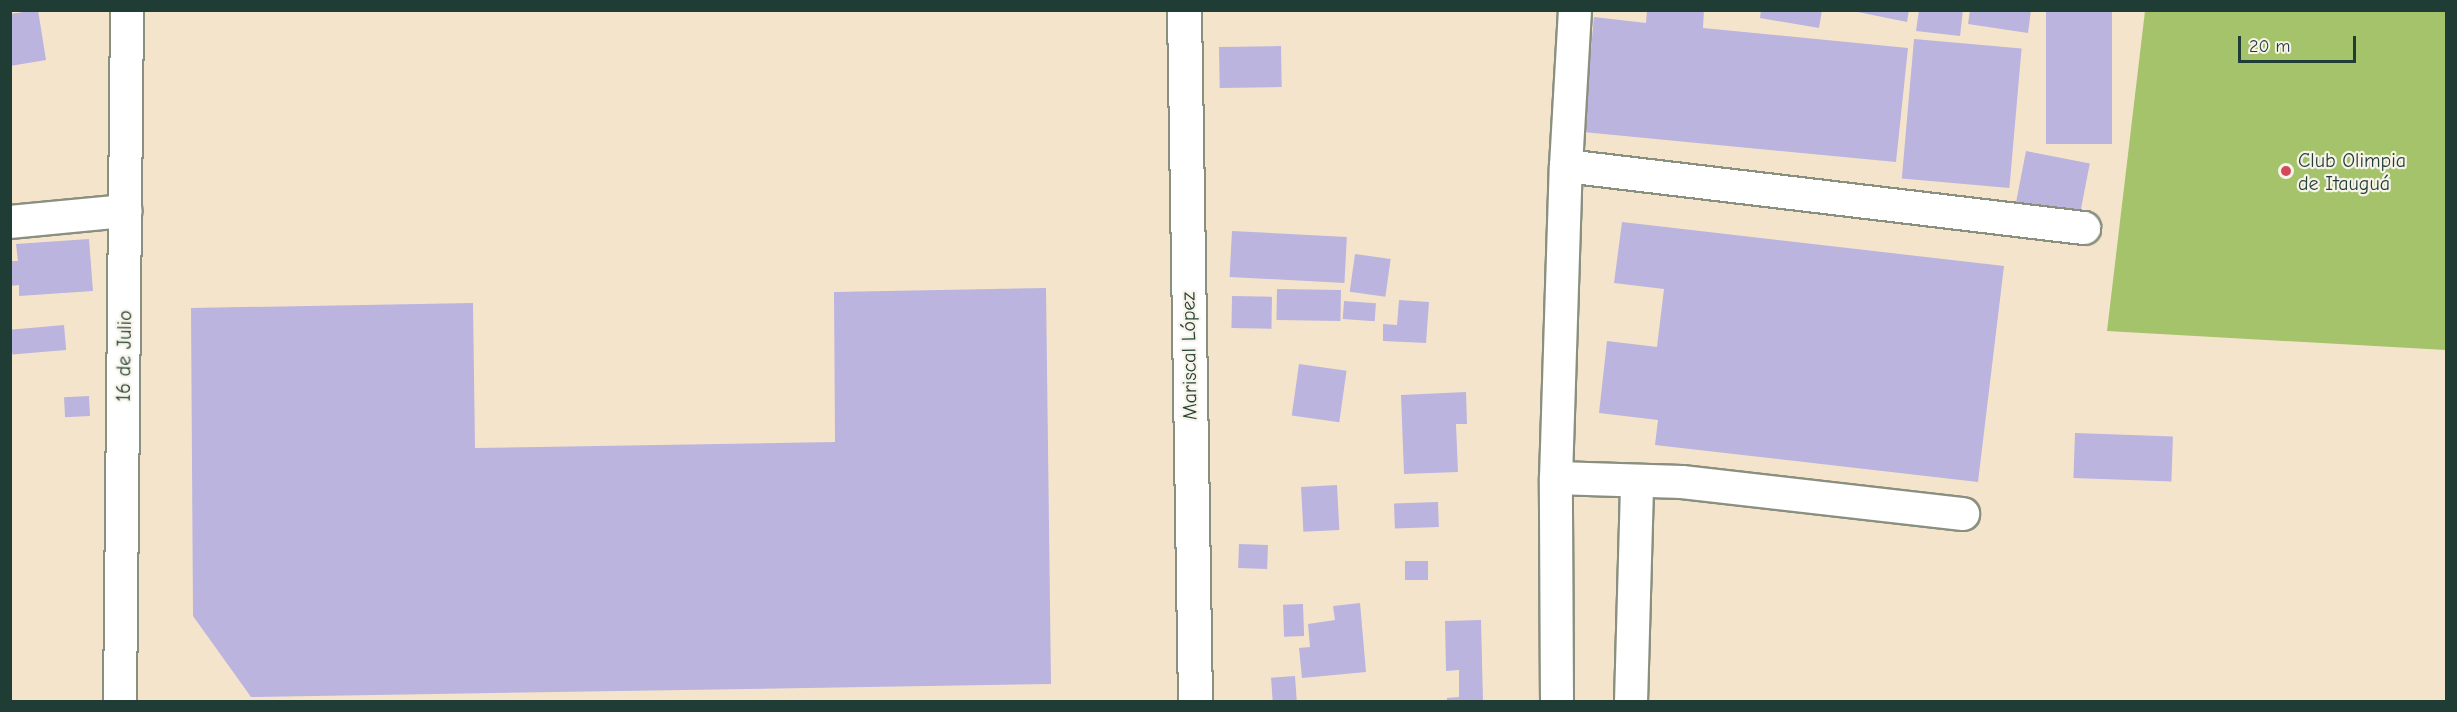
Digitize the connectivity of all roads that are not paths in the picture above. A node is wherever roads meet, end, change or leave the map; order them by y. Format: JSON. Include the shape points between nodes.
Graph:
{"nodes":[{"id":1,"x":128,"y":10,"type":"edge"},
{"id":2,"x":1184,"y":10,"type":"edge"},
{"id":3,"x":1575,"y":10,"type":"edge"},
{"id":4,"x":1566,"y":166,"type":"junction"},
{"id":5,"x":125,"y":212,"type":"junction"},
{"id":6,"x":10,"y":222,"type":"edge"},
{"id":7,"x":2084,"y":228,"type":"dead end"},
{"id":8,"x":1556,"y":478,"type":"junction"},
{"id":9,"x":1637,"y":481,"type":"junction"},
{"id":10,"x":1963,"y":514,"type":"dead end"},
{"id":11,"x":120,"y":702,"type":"edge"},
{"id":12,"x":1195,"y":702,"type":"edge"},
{"id":13,"x":1557,"y":702,"type":"edge"},
{"id":14,"x":1631,"y":702,"type":"edge"}],
"edges":[{"from":1,"to":5,"type":"street","name":"16 de Julio"},
{"from":2,"to":12,"type":"street","name":"Mariscal López"},
{"from":3,"to":4,"type":"street"},
{"from":4,"to":7,"type":"street"},
{"from":4,"to":8,"type":"street"},
{"from":5,"to":6,"type":"street"},
{"from":5,"to":11,"type":"street","name":"16 de Julio"},
{"from":8,"to":9,"type":"street"},
{"from":8,"to":13,"type":"street"},
{"from":9,"to":10,"type":"street","via":[[1682,482]]},
{"from":9,"to":14,"type":"street"}]}
